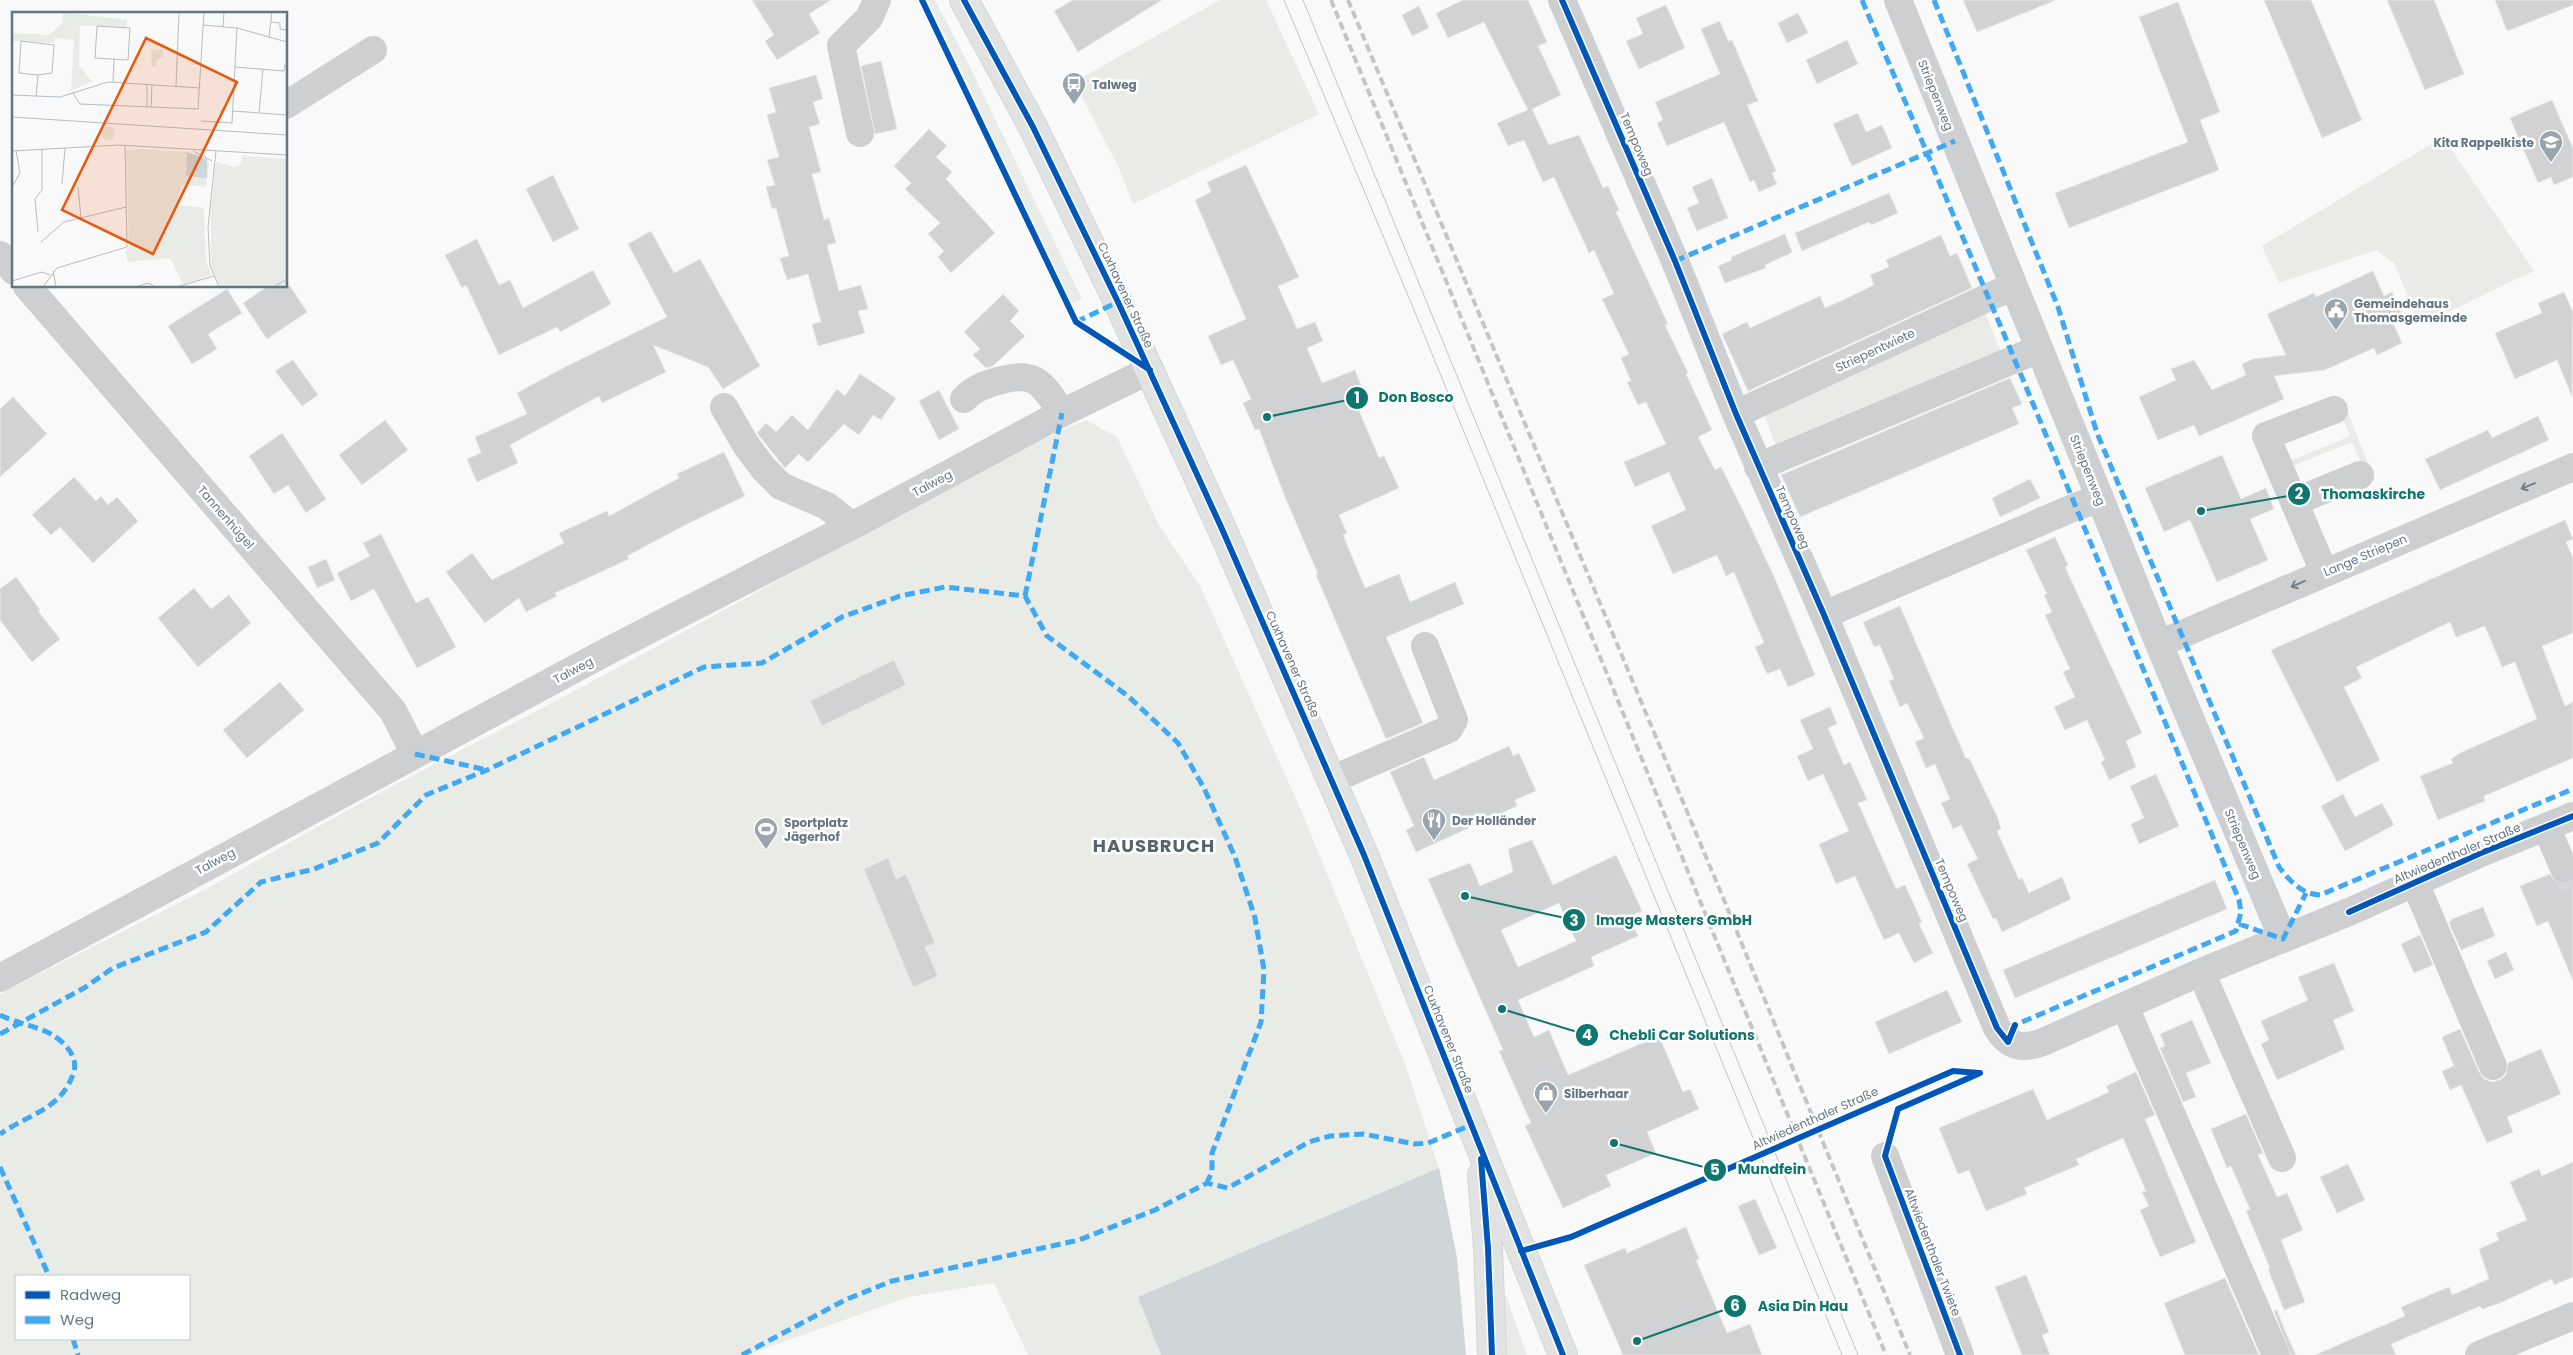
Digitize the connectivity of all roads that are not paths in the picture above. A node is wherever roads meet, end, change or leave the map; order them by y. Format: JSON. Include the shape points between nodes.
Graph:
{"nodes":[{"id":1,"x":877,"y":0,"type":"edge"},
{"id":2,"x":964,"y":0,"type":"edge"},
{"id":3,"x":1562,"y":0,"type":"edge"},
{"id":4,"x":1898,"y":0,"type":"edge"},
{"id":5,"x":373,"y":50,"type":"dead end"},
{"id":6,"x":288,"y":104,"type":"edge"},
{"id":7,"x":860,"y":133,"type":"dead end"},
{"id":8,"x":0,"y":255,"type":"edge"},
{"id":9,"x":12,"y":269,"type":"edge"},
{"id":10,"x":2013,"y":286,"type":"junction"},
{"id":11,"x":29,"y":288,"type":"edge"},
{"id":12,"x":2039,"y":350,"type":"junction"},
{"id":13,"x":1150,"y":370,"type":"junction"},
{"id":14,"x":964,"y":399,"type":"dead end"},
{"id":15,"x":724,"y":407,"type":"dead end"},
{"id":16,"x":2334,"y":410,"type":"dead end"},
{"id":17,"x":1062,"y":413,"type":"junction"},
{"id":18,"x":1736,"y":414,"type":"junction"},
{"id":19,"x":1758,"y":467,"type":"junction"},
{"id":20,"x":2573,"y":467,"type":"edge"},
{"id":21,"x":2360,"y":475,"type":"dead end"},
{"id":22,"x":2100,"y":498,"type":"junction"},
{"id":23,"x":2294,"y":502,"type":"junction"},
{"id":24,"x":852,"y":526,"type":"junction"},
{"id":25,"x":2324,"y":572,"type":"junction"},
{"id":26,"x":1824,"y":615,"type":"junction"},
{"id":27,"x":2158,"y":644,"type":"junction"},
{"id":28,"x":1426,"y":646,"type":"dead end"},
{"id":29,"x":415,"y":754,"type":"junction"},
{"id":30,"x":1331,"y":780,"type":"junction"},
{"id":31,"x":2573,"y":816,"type":"edge"},
{"id":32,"x":2546,"y":827,"type":"junction"},
{"id":33,"x":2564,"y":868,"type":"tunnel mouth"},
{"id":34,"x":2415,"y":883,"type":"junction"},
{"id":35,"x":2283,"y":939,"type":"junction"},
{"id":36,"x":2201,"y":972,"type":"junction"},
{"id":37,"x":0,"y":978,"type":"edge"},
{"id":38,"x":2125,"y":1007,"type":"junction"},
{"id":39,"x":2008,"y":1042,"type":"joint"},
{"id":40,"x":2493,"y":1066,"type":"dead end"},
{"id":41,"x":1480,"y":1146,"type":"junction"},
{"id":42,"x":1885,"y":1156,"type":"dead end"},
{"id":43,"x":2282,"y":1158,"type":"dead end"},
{"id":44,"x":2573,"y":1316,"type":"edge"},
{"id":45,"x":1492,"y":1355,"type":"edge"},
{"id":46,"x":1562,"y":1355,"type":"edge"},
{"id":47,"x":1960,"y":1355,"type":"edge"},
{"id":48,"x":2276,"y":1355,"type":"edge"},
{"id":49,"x":2479,"y":1355,"type":"edge"}],
"edges":[{"from":1,"to":7,"type":"street","via":[[869,18],[841,46]]},
{"from":2,"to":13,"type":"main road","name":"Cuxhavener Straße","via":[[1033,127]]},
{"from":3,"to":18,"type":"street","name":"Tempoweg","via":[[1675,261]]},
{"from":4,"to":10,"type":"street","name":"Striepenweg"},
{"from":5,"to":6,"type":"street"},
{"from":8,"to":9,"type":"street"},
{"from":10,"to":12,"type":"street","name":"Striepenweg"},
{"from":10,"to":18,"type":"street","name":"Striepentwiete"},
{"from":11,"to":29,"type":"street","name":"Tannenhügel","via":[[393,711]]},
{"from":12,"to":19,"type":"street"},
{"from":12,"to":22,"type":"street","name":"Striepenweg"},
{"from":13,"to":17,"type":"street","name":"Talweg"},
{"from":13,"to":30,"type":"main road","name":"Cuxhavener Straße"},
{"from":14,"to":17,"type":"street","via":[[983,386],[1018,375],[1027,376],[1048,393]]},
{"from":15,"to":24,"type":"street","via":[[746,445],[781,486],[827,506]]},
{"from":16,"to":23,"type":"street","via":[[2266,436]]},
{"from":17,"to":24,"type":"street","name":"Talweg"},
{"from":18,"to":19,"type":"street","name":"Tempoweg"},
{"from":19,"to":26,"type":"street","name":"Tempoweg"},
{"from":20,"to":25,"type":"street","name":"Lange Striepen","one_way":true},
{"from":21,"to":23,"type":"street"},
{"from":22,"to":26,"type":"street"},
{"from":22,"to":27,"type":"street","name":"Striepenweg"},
{"from":23,"to":25,"type":"street"},
{"from":24,"to":29,"type":"street","name":"Talweg"},
{"from":25,"to":27,"type":"street","name":"Lange Striepen","one_way":true},
{"from":26,"to":39,"type":"street","name":"Tempoweg","via":[[1997,1028]]},
{"from":27,"to":35,"type":"street","name":"Striepenweg"},
{"from":28,"to":30,"type":"street","via":[[1454,720],[1449,729]]},
{"from":29,"to":37,"type":"street","name":"Talweg"},
{"from":30,"to":41,"type":"main road","name":"Cuxhavener Straße"},
{"from":31,"to":32,"type":"street","name":"Altwiedenthaler Straße"},
{"from":32,"to":33,"type":"street"},
{"from":32,"to":34,"type":"street","name":"Altwiedenthaler Straße"},
{"from":34,"to":35,"type":"street","name":"Altwiedenthaler Straße"},
{"from":34,"to":40,"type":"street"},
{"from":35,"to":36,"type":"street","name":"Altwiedenthaler Straße"},
{"from":36,"to":38,"type":"street","name":"Altwiedenthaler Straße"},
{"from":36,"to":43,"type":"street"},
{"from":38,"to":39,"type":"street","name":"Altwiedenthaler Straße","via":[[2036,1045],[2019,1047]]},
{"from":38,"to":48,"type":"street"},
{"from":41,"to":45,"type":"main road"},
{"from":41,"to":46,"type":"main road","name":"Cuxhavener Straße"},
{"from":42,"to":47,"type":"street","name":"Altwiedenthaler Twiete"},
{"from":44,"to":49,"type":"street"}]}
